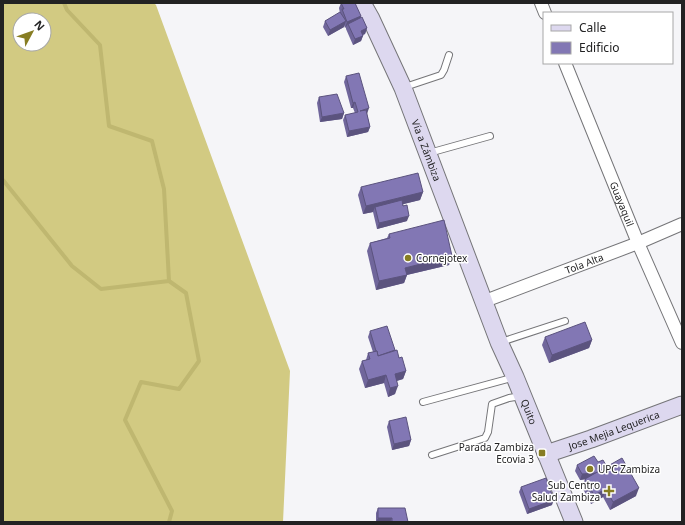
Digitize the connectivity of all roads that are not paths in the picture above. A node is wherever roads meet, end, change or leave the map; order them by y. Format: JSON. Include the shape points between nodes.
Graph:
{"nodes":[{"id":1,"x":362,"y":3,"type":"edge"},
{"id":2,"x":448,"y":55,"type":"dead end"},
{"id":3,"x":565,"y":64,"type":"edge"},
{"id":4,"x":403,"y":88,"type":"junction"},
{"id":5,"x":490,"y":136,"type":"dead end"},
{"id":6,"x":429,"y":154,"type":"junction"},
{"id":7,"x":682,"y":224,"type":"edge"},
{"id":8,"x":638,"y":243,"type":"junction"},
{"id":9,"x":485,"y":301,"type":"junction"},
{"id":10,"x":565,"y":321,"type":"dead end"},
{"id":11,"x":499,"y":342,"type":"junction"},
{"id":12,"x":682,"y":344,"type":"edge"},
{"id":13,"x":515,"y":377,"type":"junction"},
{"id":14,"x":522,"y":395,"type":"junction"},
{"id":15,"x":423,"y":402,"type":"dead end"},
{"id":16,"x":682,"y":405,"type":"edge"},
{"id":17,"x":546,"y":454,"type":"junction"},
{"id":18,"x":432,"y":455,"type":"dead end"},
{"id":19,"x":574,"y":522,"type":"edge"}],
"edges":[{"from":1,"to":4,"type":"street","name":"Vía a Zámbiza"},
{"from":2,"to":4,"type":"lane","via":[[441,75]]},
{"from":3,"to":8,"type":"street","name":"Guayaquil"},
{"from":4,"to":6,"type":"street","name":"Vía a Zámbiza"},
{"from":5,"to":6,"type":"lane"},
{"from":6,"to":9,"type":"street","name":"Vía a Zámbiza"},
{"from":7,"to":8,"type":"street","name":"Tola Alta"},
{"from":8,"to":9,"type":"street","name":"Tola Alta"},
{"from":8,"to":12,"type":"street","name":"Guayaquil"},
{"from":9,"to":11,"type":"street","name":"Quito"},
{"from":10,"to":11,"type":"lane"},
{"from":11,"to":13,"type":"street","name":"Quito"},
{"from":13,"to":14,"type":"street","name":"Quito"},
{"from":13,"to":15,"type":"lane"},
{"from":14,"to":17,"type":"street","name":"Quito"},
{"from":14,"to":18,"type":"lane","via":[[492,404],[485,438]]},
{"from":16,"to":17,"type":"street","name":"Jose Mejia Lequerica"},
{"from":17,"to":19,"type":"street","name":"Quito"}]}
